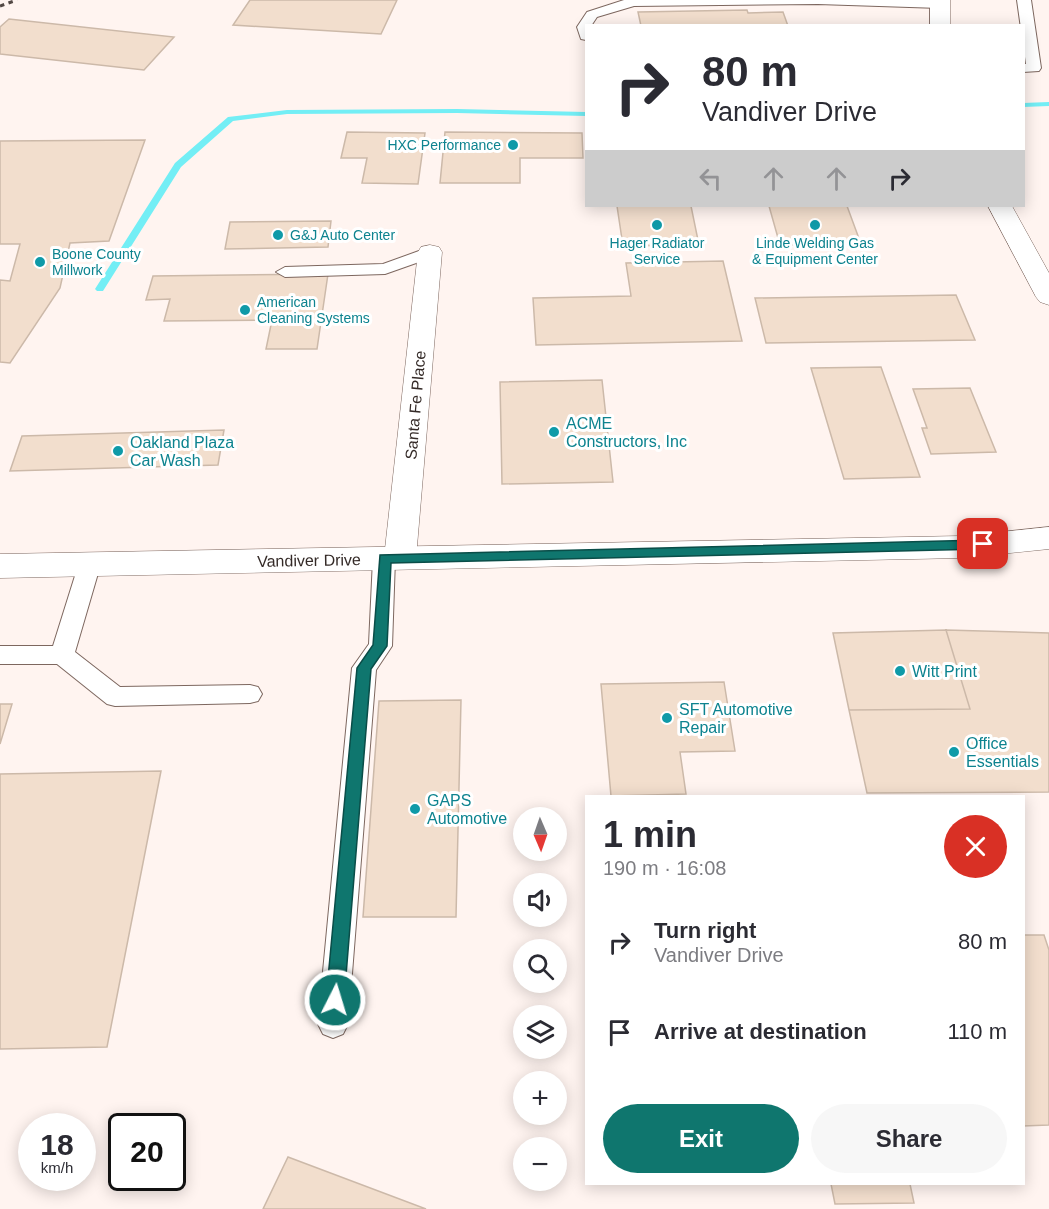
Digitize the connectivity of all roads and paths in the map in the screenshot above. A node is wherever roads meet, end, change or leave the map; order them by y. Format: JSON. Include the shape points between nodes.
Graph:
{"nodes":[{"id":1,"x":1024,"y":0,"type":"edge"},
{"id":2,"x":940,"y":2,"type":"edge"},
{"id":3,"x":586,"y":24,"type":"edge"},
{"id":4,"x":940,"y":24,"type":"edge"},
{"id":5,"x":1028,"y":68,"type":"edge"},
{"id":6,"x":1049,"y":68,"type":"edge"},
{"id":7,"x":1001,"y":207,"type":"edge"},
{"id":8,"x":430,"y":252,"type":"joint"},
{"id":9,"x":285,"y":272,"type":"dead end"},
{"id":10,"x":1049,"y":297,"type":"edge"},
{"id":11,"x":1049,"y":538,"type":"edge"},
{"id":12,"x":392,"y":558,"type":"junction"},
{"id":13,"x":90,"y":563,"type":"junction"},
{"id":14,"x":0,"y":566,"type":"edge"},
{"id":15,"x":0,"y":655,"type":"edge"},
{"id":16,"x":63,"y":655,"type":"junction"},
{"id":17,"x":250,"y":694,"type":"dead end"},
{"id":18,"x":333,"y":1024,"type":"dead end"}],
"edges":[{"from":1,"to":5,"type":"lane"},
{"from":2,"to":3,"type":"lane","via":[[634,3],[592,14]]},
{"from":2,"to":4,"type":"main road"},
{"from":5,"to":6,"type":"lane"},
{"from":7,"to":10,"type":"main road"},
{"from":8,"to":9,"type":"lane","via":[[385,269]]},
{"from":8,"to":12,"type":"main road","name":"Santa Fe Place"},
{"from":11,"to":12,"type":"main road","name":"Vandiver Drive","via":[[961,547]]},
{"from":12,"to":13,"type":"main road","name":"Vandiver Drive"},
{"from":12,"to":18,"type":"lane","via":[[380,646],[364,668]]},
{"from":13,"to":14,"type":"main road","name":"Vandiver Drive"},
{"from":13,"to":16,"type":"lane"},
{"from":15,"to":16,"type":"lane"},
{"from":16,"to":17,"type":"lane","via":[[115,698]]}]}
